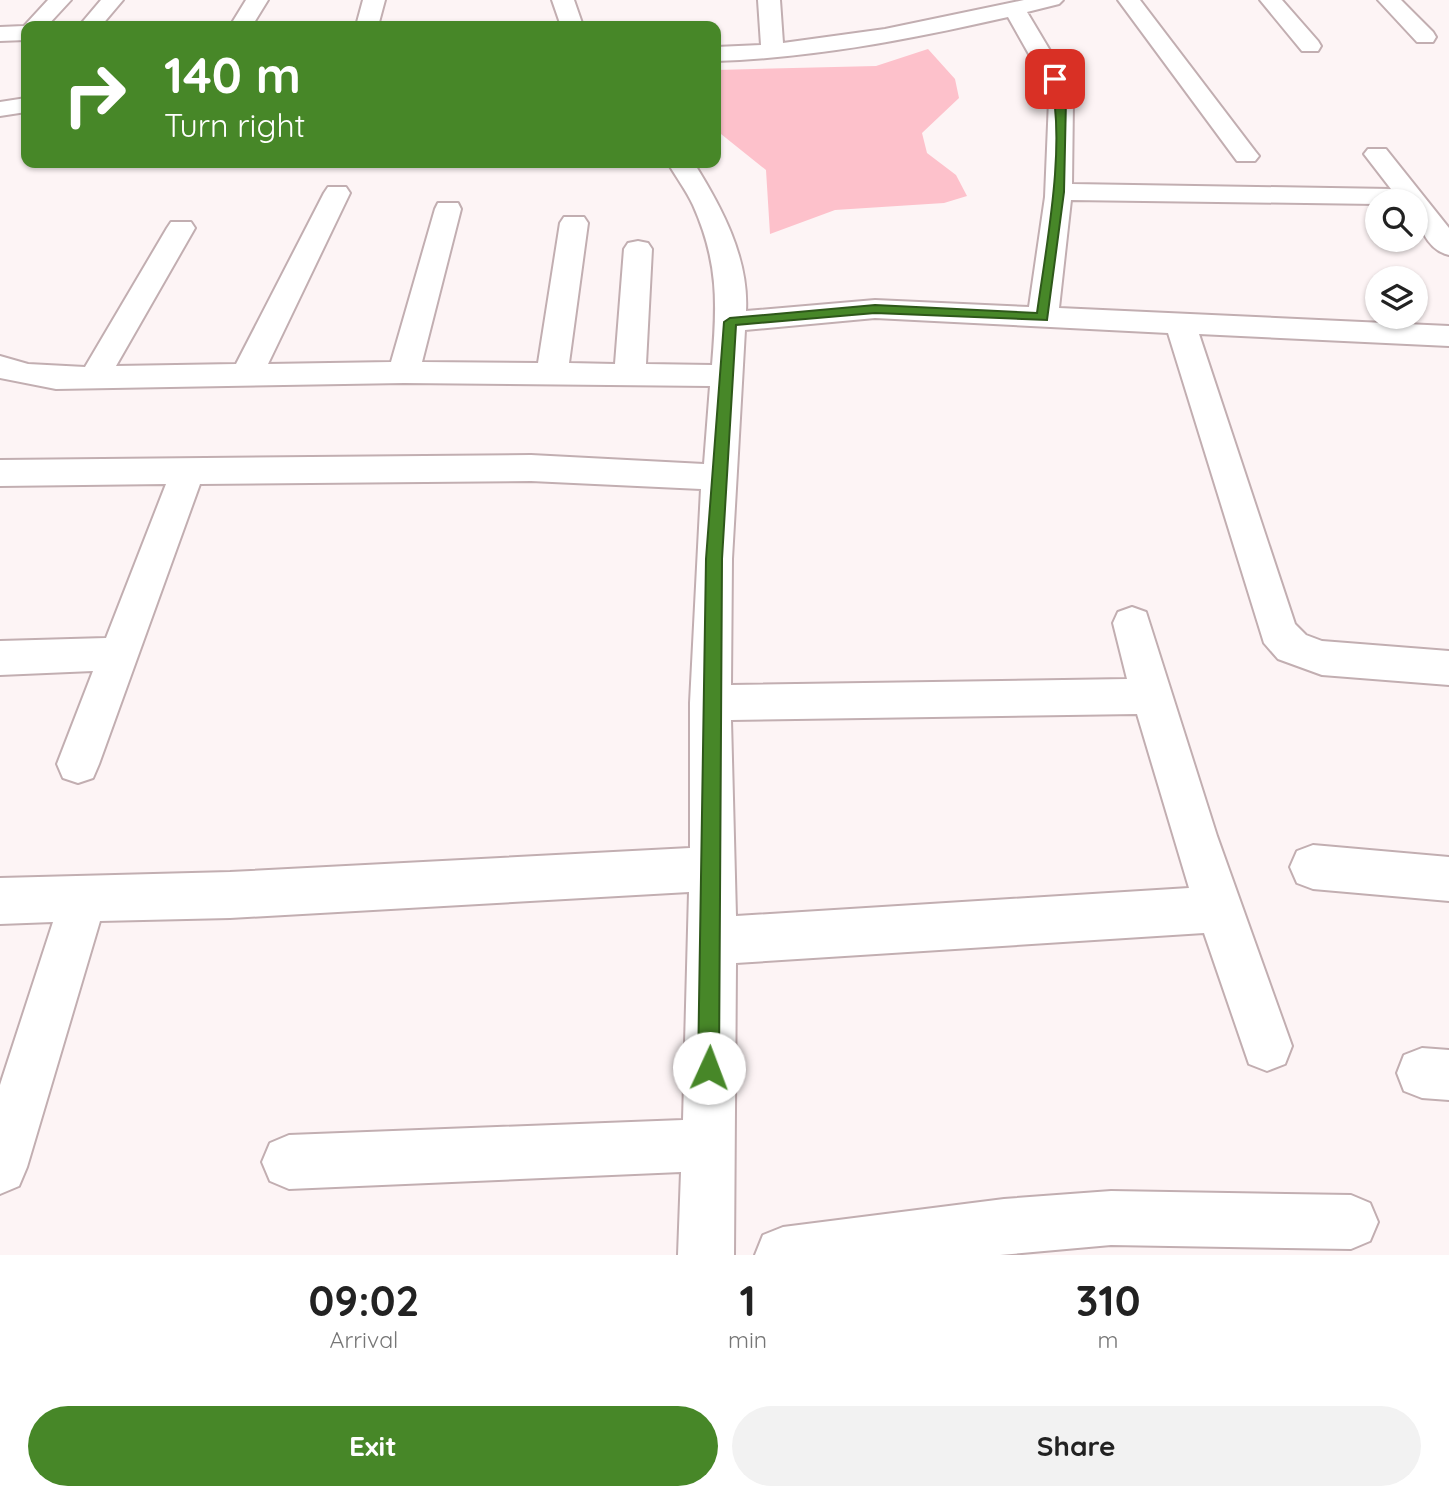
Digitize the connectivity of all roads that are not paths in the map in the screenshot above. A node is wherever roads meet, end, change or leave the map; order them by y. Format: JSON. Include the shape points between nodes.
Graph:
{"nodes":[{"id":1,"x":60,"y":0,"type":"edge"},
{"id":2,"x":112,"y":0,"type":"edge"},
{"id":3,"x":257,"y":0,"type":"edge"},
{"id":4,"x":374,"y":0,"type":"edge"},
{"id":5,"x":563,"y":0,"type":"edge"},
{"id":6,"x":769,"y":0,"type":"edge"},
{"id":7,"x":1129,"y":0,"type":"edge"},
{"id":8,"x":1271,"y":0,"type":"edge"},
{"id":9,"x":1389,"y":0,"type":"edge"},
{"id":10,"x":1035,"y":3,"type":"edge"},
{"id":11,"x":40,"y":21,"type":"edge"},
{"id":12,"x":94,"y":21,"type":"edge"},
{"id":13,"x":244,"y":21,"type":"edge"},
{"id":14,"x":368,"y":21,"type":"edge"},
{"id":15,"x":570,"y":21,"type":"edge"},
{"id":16,"x":21,"y":33,"type":"edge"},
{"id":17,"x":0,"y":34,"type":"edge"},
{"id":18,"x":1425,"y":37,"type":"dead end"},
{"id":19,"x":1310,"y":46,"type":"dead end"},
{"id":20,"x":774,"y":53,"type":"junction"},
{"id":21,"x":721,"y":54,"type":"edge"},
{"id":22,"x":21,"y":106,"type":"edge"},
{"id":23,"x":0,"y":109,"type":"edge"},
{"id":24,"x":1377,"y":154,"type":"dead end"},
{"id":25,"x":1246,"y":156,"type":"dead end"},
{"id":26,"x":684,"y":168,"type":"edge"},
{"id":27,"x":1404,"y":189,"type":"edge"},
{"id":28,"x":1058,"y":192,"type":"junction"},
{"id":29,"x":337,"y":193,"type":"dead end"},
{"id":30,"x":1365,"y":200,"type":"edge"},
{"id":31,"x":448,"y":209,"type":"dead end"},
{"id":32,"x":1428,"y":220,"type":"edge"},
{"id":33,"x":574,"y":223,"type":"dead end"},
{"id":34,"x":181,"y":228,"type":"dead end"},
{"id":35,"x":1449,"y":247,"type":"edge"},
{"id":36,"x":638,"y":249,"type":"dead end"},
{"id":37,"x":1043,"y":317,"type":"junction"},
{"id":38,"x":730,"y":322,"type":"junction"},
{"id":39,"x":1180,"y":323,"type":"junction"},
{"id":40,"x":1449,"y":336,"type":"edge"},
{"id":41,"x":0,"y":367,"type":"edge"},
{"id":42,"x":404,"y":372,"type":"junction"},
{"id":43,"x":552,"y":372,"type":"junction"},
{"id":44,"x":630,"y":373,"type":"junction"},
{"id":45,"x":247,"y":374,"type":"junction"},
{"id":46,"x":727,"y":376,"type":"junction"},
{"id":47,"x":94,"y":378,"type":"junction"},
{"id":48,"x":188,"y":471,"type":"junction"},
{"id":49,"x":0,"y":472,"type":"edge"},
{"id":50,"x":719,"y":477,"type":"junction"},
{"id":51,"x":1132,"y":623,"type":"dead end"},
{"id":52,"x":119,"y":654,"type":"junction"},
{"id":53,"x":0,"y":658,"type":"edge"},
{"id":54,"x":1449,"y":668,"type":"edge"},
{"id":55,"x":1151,"y":696,"type":"junction"},
{"id":56,"x":710,"y":703,"type":"junction"},
{"id":57,"x":78,"y":764,"type":"dead end"},
{"id":58,"x":1313,"y":867,"type":"dead end"},
{"id":59,"x":712,"y":869,"type":"junction"},
{"id":60,"x":1449,"y":879,"type":"edge"},
{"id":61,"x":85,"y":899,"type":"junction"},
{"id":62,"x":0,"y":901,"type":"edge"},
{"id":63,"x":1218,"y":909,"type":"junction"},
{"id":64,"x":713,"y":941,"type":"junction"},
{"id":65,"x":1268,"y":1045,"type":"dead end"},
{"id":66,"x":707,"y":1145,"type":"junction"},
{"id":67,"x":289,"y":1162,"type":"dead end"},
{"id":68,"x":0,"y":1167,"type":"edge"},
{"id":69,"x":1352,"y":1222,"type":"dead end"},
{"id":70,"x":706,"y":1255,"type":"edge"},
{"id":71,"x":783,"y":1255,"type":"edge"}],
"edges":[{"from":1,"to":11,"type":"street"},
{"from":2,"to":12,"type":"street"},
{"from":3,"to":13,"type":"street"},
{"from":4,"to":14,"type":"street"},
{"from":5,"to":15,"type":"street"},
{"from":6,"to":20,"type":"street"},
{"from":7,"to":25,"type":"street"},
{"from":8,"to":19,"type":"street"},
{"from":9,"to":18,"type":"street"},
{"from":10,"to":20,"type":"street","via":[[937,18]]},
{"from":10,"to":28,"type":"street","via":[[1061,100]]},
{"from":16,"to":17,"type":"street"},
{"from":20,"to":21,"type":"street"},
{"from":22,"to":23,"type":"street"},
{"from":24,"to":27,"type":"street"},
{"from":26,"to":38,"type":"street","via":[[706,204],[721,245],[732,297]]},
{"from":28,"to":30,"type":"street"},
{"from":28,"to":37,"type":"street"},
{"from":29,"to":45,"type":"street"},
{"from":31,"to":42,"type":"street"},
{"from":32,"to":35,"type":"street"},
{"from":33,"to":43,"type":"street"},
{"from":34,"to":47,"type":"street"},
{"from":36,"to":44,"type":"street"},
{"from":37,"to":38,"type":"street","via":[[875,309]]},
{"from":37,"to":39,"type":"street"},
{"from":38,"to":46,"type":"street"},
{"from":39,"to":40,"type":"street"},
{"from":39,"to":54,"type":"street","via":[[1278,632],[1292,647],[1321,658]]},
{"from":41,"to":47,"type":"street","via":[[28,375]]},
{"from":42,"to":43,"type":"street"},
{"from":42,"to":45,"type":"street"},
{"from":43,"to":44,"type":"street"},
{"from":44,"to":46,"type":"street"},
{"from":45,"to":47,"type":"street"},
{"from":46,"to":50,"type":"street"},
{"from":48,"to":49,"type":"street"},
{"from":48,"to":50,"type":"street","via":[[531,468]]},
{"from":48,"to":52,"type":"street"},
{"from":50,"to":56,"type":"street"},
{"from":51,"to":55,"type":"street"},
{"from":52,"to":53,"type":"street"},
{"from":52,"to":57,"type":"street"},
{"from":55,"to":56,"type":"street"},
{"from":55,"to":63,"type":"street"},
{"from":56,"to":59,"type":"street"},
{"from":58,"to":60,"type":"street"},
{"from":59,"to":61,"type":"street"},
{"from":59,"to":64,"type":"street"},
{"from":61,"to":62,"type":"street"},
{"from":61,"to":68,"type":"street"},
{"from":63,"to":64,"type":"street"},
{"from":63,"to":65,"type":"street"},
{"from":64,"to":66,"type":"street"},
{"from":66,"to":67,"type":"street"},
{"from":66,"to":70,"type":"street"},
{"from":69,"to":71,"type":"street","via":[[1111,1218]]}]}
